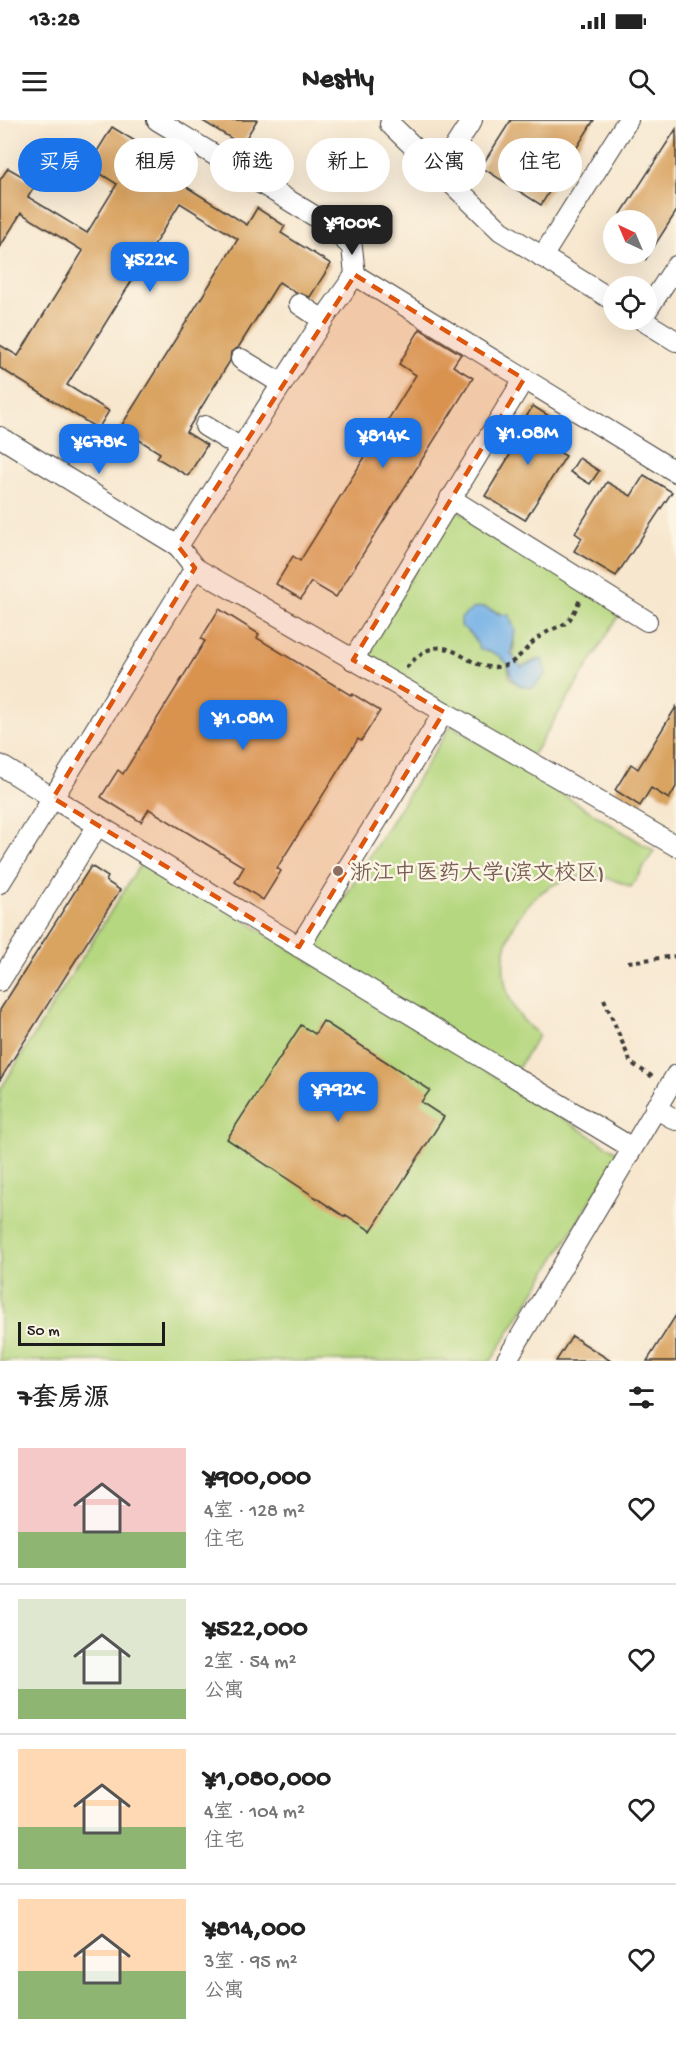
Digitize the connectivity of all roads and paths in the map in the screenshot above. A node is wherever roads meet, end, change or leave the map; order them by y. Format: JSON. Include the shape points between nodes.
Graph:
{"nodes":[{"id":1,"x":157,"y":120,"type":"edge"},
{"id":2,"x":472,"y":120,"type":"edge"},
{"id":3,"x":628,"y":120,"type":"edge"},
{"id":4,"x":390,"y":124,"type":"dead end"},
{"id":5,"x":405,"y":138,"type":"edge"},
{"id":6,"x":460,"y":138,"type":"edge"},
{"id":7,"x":461,"y":192,"type":"edge"},
{"id":8,"x":542,"y":257,"type":"junction"},
{"id":9,"x":676,"y":266,"type":"edge"},
{"id":10,"x":356,"y":275,"type":"junction"},
{"id":11,"x":603,"y":295,"type":"edge"},
{"id":12,"x":657,"y":295,"type":"edge"},
{"id":13,"x":298,"y":304,"type":"dead end"},
{"id":14,"x":323,"y":320,"type":"junction"},
{"id":15,"x":657,"y":329,"type":"edge"},
{"id":16,"x":676,"y":341,"type":"edge"},
{"id":17,"x":241,"y":359,"type":"dead end"},
{"id":18,"x":481,"y":367,"type":"dead end"},
{"id":19,"x":282,"y":384,"type":"junction"},
{"id":20,"x":521,"y":384,"type":"junction"},
{"id":21,"x":205,"y":426,"type":"dead end"},
{"id":22,"x":0,"y":437,"type":"edge"},
{"id":23,"x":241,"y":448,"type":"junction"},
{"id":24,"x":676,"y":472,"type":"edge"},
{"id":25,"x":450,"y":498,"type":"junction"},
{"id":26,"x":178,"y":546,"type":"junction"},
{"id":27,"x":195,"y":568,"type":"junction"},
{"id":28,"x":583,"y":581,"type":"junction"},
{"id":29,"x":647,"y":621,"type":"dead end"},
{"id":30,"x":354,"y":660,"type":"junction"},
{"id":31,"x":393,"y":682,"type":"junction"},
{"id":32,"x":444,"y":712,"type":"junction"},
{"id":33,"x":0,"y":765,"type":"edge"},
{"id":34,"x":54,"y":798,"type":"junction"},
{"id":35,"x":98,"y":825,"type":"junction"},
{"id":36,"x":676,"y":846,"type":"edge"},
{"id":37,"x":0,"y":882,"type":"edge"},
{"id":38,"x":299,"y":947,"type":"junction"},
{"id":39,"x":676,"y":956,"type":"edge"},
{"id":40,"x":628,"y":962,"type":"dead end"},
{"id":41,"x":0,"y":981,"type":"edge"},
{"id":42,"x":604,"y":999,"type":"dead end"},
{"id":43,"x":672,"y":1081,"type":"edge"},
{"id":44,"x":656,"y":1108,"type":"junction"},
{"id":45,"x":676,"y":1120,"type":"edge"},
{"id":46,"x":632,"y":1148,"type":"junction"},
{"id":47,"x":506,"y":1361,"type":"edge"}],
"edges":[{"from":1,"to":10,"type":"street","via":[[326,223],[352,247]]},
{"from":2,"to":6,"type":"street"},
{"from":3,"to":8,"type":"street"},
{"from":4,"to":5,"type":"street"},
{"from":7,"to":8,"type":"street","via":[[501,231]]},
{"from":8,"to":11,"type":"street"},
{"from":9,"to":12,"type":"street"},
{"from":10,"to":14,"type":"street"},
{"from":10,"to":20,"type":"street"},
{"from":13,"to":14,"type":"street"},
{"from":14,"to":19,"type":"street"},
{"from":15,"to":16,"type":"street"},
{"from":17,"to":19,"type":"street"},
{"from":18,"to":20,"type":"street"},
{"from":19,"to":23,"type":"street"},
{"from":20,"to":24,"type":"street"},
{"from":20,"to":25,"type":"street"},
{"from":21,"to":23,"type":"street"},
{"from":22,"to":26,"type":"street"},
{"from":23,"to":26,"type":"street"},
{"from":25,"to":28,"type":"street"},
{"from":25,"to":30,"type":"street"},
{"from":26,"to":27,"type":"street"},
{"from":27,"to":30,"type":"street"},
{"from":27,"to":34,"type":"street"},
{"from":28,"to":29,"type":"street"},
{"from":28,"to":31,"type":"path","via":[[570,620],[558,630],[542,635],[505,666],[495,668],[476,662],[447,647],[430,650],[410,663]]},
{"from":30,"to":31,"type":"street"},
{"from":31,"to":32,"type":"street"},
{"from":32,"to":36,"type":"street"},
{"from":32,"to":38,"type":"street"},
{"from":33,"to":34,"type":"street"},
{"from":34,"to":35,"type":"street"},
{"from":34,"to":37,"type":"street"},
{"from":35,"to":38,"type":"street"},
{"from":35,"to":41,"type":"street"},
{"from":38,"to":46,"type":"street"},
{"from":39,"to":40,"type":"path"},
{"from":42,"to":43,"type":"path","via":[[631,1063]]},
{"from":43,"to":44,"type":"street"},
{"from":44,"to":45,"type":"street"},
{"from":44,"to":46,"type":"street"},
{"from":46,"to":47,"type":"street"}]}
